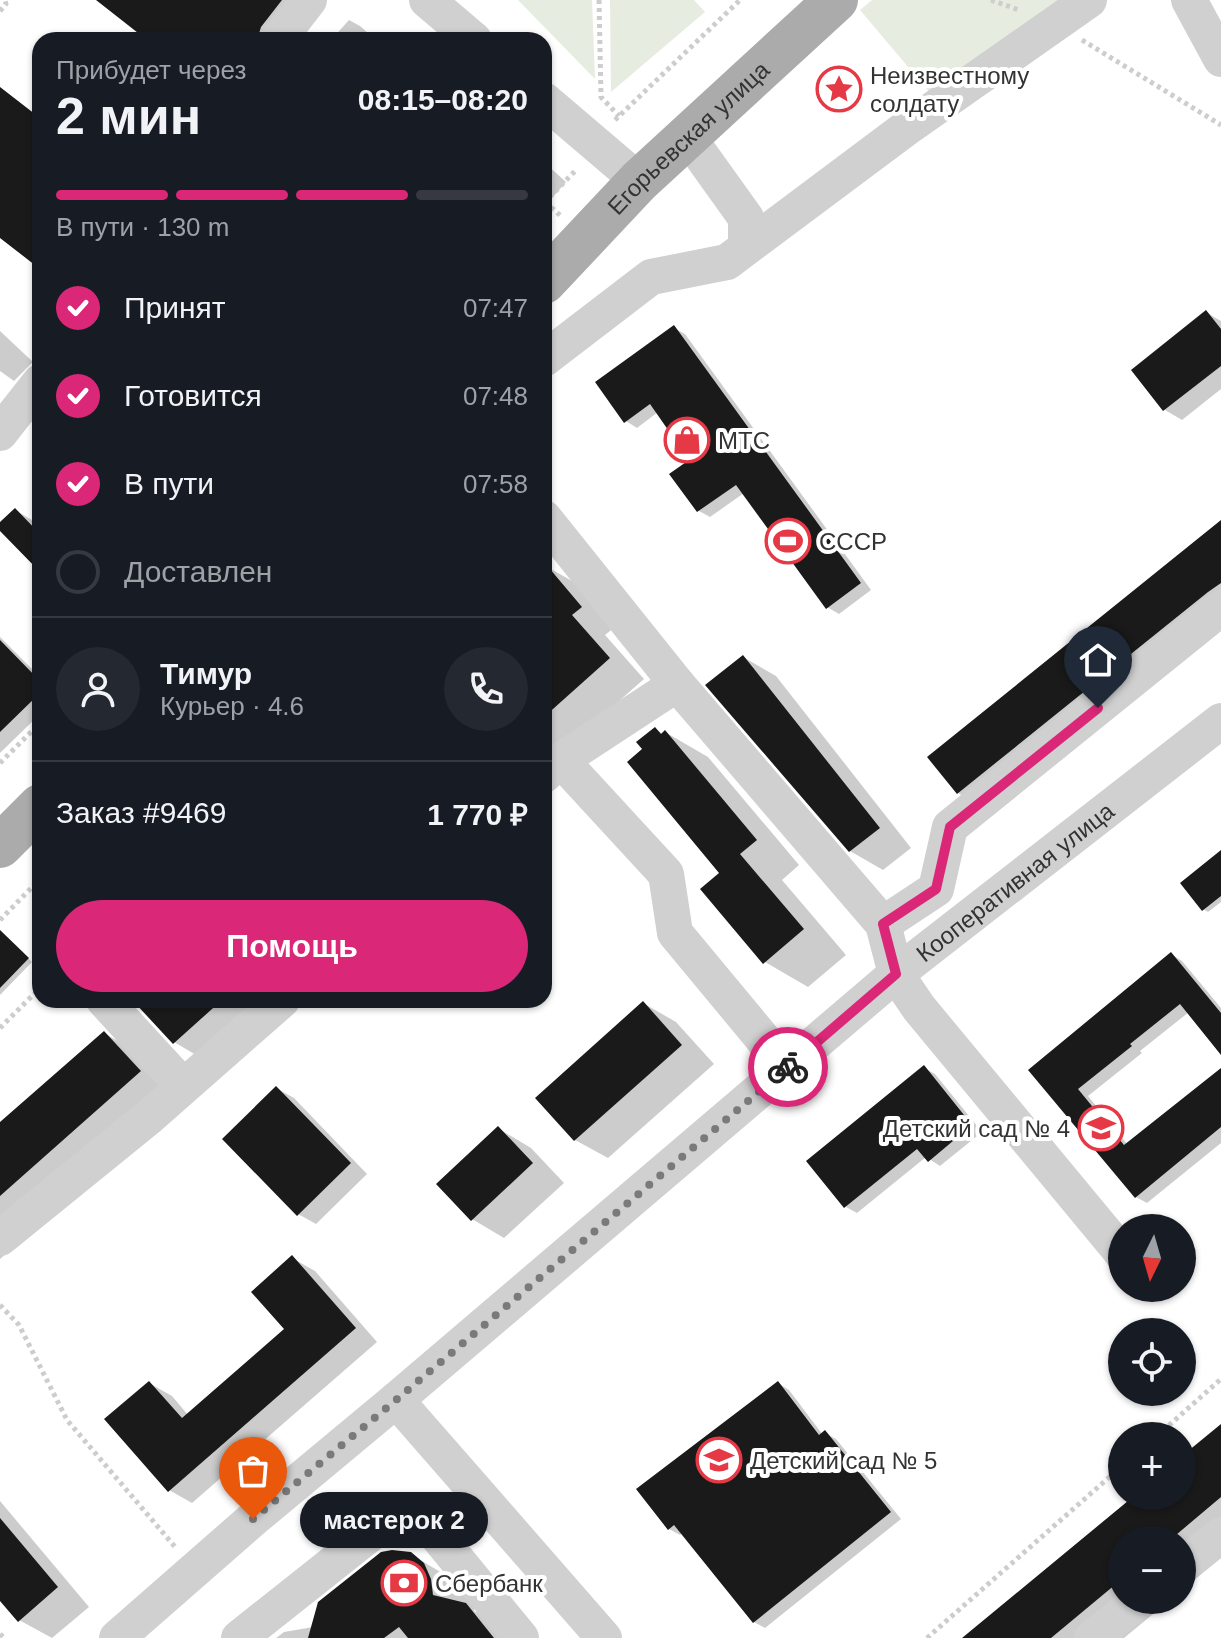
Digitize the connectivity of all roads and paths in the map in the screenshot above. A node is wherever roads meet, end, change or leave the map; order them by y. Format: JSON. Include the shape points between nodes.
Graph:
{"nodes":[{"id":1,"x":5,"y":0,"type":"edge"},
{"id":2,"x":309,"y":0,"type":"edge"},
{"id":3,"x":427,"y":0,"type":"edge"},
{"id":4,"x":599,"y":0,"type":"edge"},
{"id":5,"x":740,"y":0,"type":"edge"},
{"id":6,"x":836,"y":0,"type":"edge"},
{"id":7,"x":991,"y":0,"type":"edge"},
{"id":8,"x":1089,"y":0,"type":"edge"},
{"id":9,"x":1189,"y":0,"type":"edge"},
{"id":10,"x":0,"y":11,"type":"edge"},
{"id":11,"x":1055,"y":24,"type":"junction"},
{"id":12,"x":284,"y":32,"type":"edge"},
{"id":13,"x":465,"y":32,"type":"edge"},
{"id":14,"x":1221,"y":59,"type":"edge"},
{"id":15,"x":552,"y":107,"type":"edge"},
{"id":16,"x":619,"y":116,"type":"junction"},
{"id":17,"x":1221,"y":125,"type":"edge"},
{"id":18,"x":688,"y":137,"type":"junction"},
{"id":19,"x":599,"y":146,"type":"junction"},
{"id":20,"x":639,"y":181,"type":"junction"},
{"id":21,"x":552,"y":195,"type":"edge"},
{"id":22,"x":746,"y":247,"type":"junction"},
{"id":23,"x":552,"y":273,"type":"edge"},
{"id":24,"x":552,"y":353,"type":"edge"},
{"id":25,"x":32,"y":392,"type":"edge"},
{"id":26,"x":0,"y":433,"type":"edge"},
{"id":27,"x":552,"y":528,"type":"edge"},
{"id":28,"x":1221,"y":608,"type":"edge"},
{"id":29,"x":677,"y":684,"type":"junction"},
{"id":30,"x":1221,"y":721,"type":"edge"},
{"id":31,"x":32,"y":731,"type":"edge"},
{"id":32,"x":0,"y":763,"type":"edge"},
{"id":33,"x":553,"y":768,"type":"edge"},
{"id":34,"x":32,"y":814,"type":"edge"},
{"id":35,"x":0,"y":846,"type":"edge"},
{"id":36,"x":32,"y":887,"type":"edge"},
{"id":37,"x":936,"y":889,"type":"junction"},
{"id":38,"x":0,"y":920,"type":"edge"},
{"id":39,"x":962,"y":921,"type":"junction"},
{"id":40,"x":883,"y":924,"type":"junction"},
{"id":41,"x":896,"y":974,"type":"junction"},
{"id":42,"x":32,"y":996,"type":"edge"},
{"id":43,"x":111,"y":1008,"type":"edge"},
{"id":44,"x":271,"y":1008,"type":"edge"},
{"id":45,"x":0,"y":1028,"type":"edge"},
{"id":46,"x":787,"y":1068,"type":"junction"},
{"id":47,"x":183,"y":1086,"type":"junction"},
{"id":48,"x":1108,"y":1236,"type":"edge"},
{"id":49,"x":0,"y":1238,"type":"edge"},
{"id":50,"x":0,"y":1305,"type":"edge"},
{"id":51,"x":1221,"y":1379,"type":"edge"},
{"id":52,"x":396,"y":1400,"type":"junction"},
{"id":53,"x":1173,"y":1422,"type":"edge"},
{"id":54,"x":1108,"y":1478,"type":"edge"},
{"id":55,"x":1221,"y":1535,"type":"edge"},
{"id":56,"x":1196,"y":1555,"type":"edge"},
{"id":57,"x":195,"y":1570,"type":"junction"},
{"id":58,"x":1122,"y":1614,"type":"edge"},
{"id":59,"x":117,"y":1638,"type":"edge"},
{"id":60,"x":239,"y":1638,"type":"edge"},
{"id":61,"x":521,"y":1638,"type":"edge"},
{"id":62,"x":604,"y":1638,"type":"edge"},
{"id":63,"x":927,"y":1638,"type":"edge"},
{"id":64,"x":1092,"y":1638,"type":"edge"}],
"edges":[{"from":1,"to":10,"type":"path"},
{"from":2,"to":12,"type":"street"},
{"from":3,"to":13,"type":"street"},
{"from":4,"to":16,"type":"path","via":[[601,97]]},
{"from":5,"to":16,"type":"path"},
{"from":6,"to":18,"type":"main road","name":"Егорьевская улица"},
{"from":7,"to":11,"type":"path"},
{"from":8,"to":11,"type":"street"},
{"from":9,"to":14,"type":"street"},
{"from":11,"to":17,"type":"path"},
{"from":11,"to":22,"type":"street"},
{"from":15,"to":19,"type":"street"},
{"from":16,"to":19,"type":"path"},
{"from":18,"to":20,"type":"main road","name":"Егорьевская улица"},
{"from":18,"to":22,"type":"street","via":[[746,218]]},
{"from":19,"to":20,"type":"street"},
{"from":19,"to":21,"type":"path"},
{"from":20,"to":23,"type":"main road","name":"Егорьевская улица"},
{"from":22,"to":24,"type":"street","via":[[727,262],[651,277]]},
{"from":25,"to":26,"type":"street"},
{"from":27,"to":29,"type":"street"},
{"from":28,"to":37,"type":"street","via":[[950,827]]},
{"from":29,"to":33,"type":"street"},
{"from":29,"to":40,"type":"street"},
{"from":30,"to":39,"type":"street","name":"Кооперативная улица"},
{"from":31,"to":32,"type":"path"},
{"from":33,"to":46,"type":"street","via":[[666,874],[675,933]]},
{"from":34,"to":35,"type":"main road"},
{"from":36,"to":38,"type":"path"},
{"from":37,"to":39,"type":"street"},
{"from":37,"to":40,"type":"street"},
{"from":39,"to":41,"type":"street","name":"Кооперативная улица"},
{"from":40,"to":41,"type":"street"},
{"from":41,"to":46,"type":"street","name":"Кооперативная улица"},
{"from":41,"to":48,"type":"street"},
{"from":42,"to":45,"type":"path"},
{"from":43,"to":47,"type":"street"},
{"from":44,"to":47,"type":"street"},
{"from":46,"to":52,"type":"street","name":"Кооперативная улица"},
{"from":47,"to":49,"type":"street"},
{"from":50,"to":57,"type":"path","via":[[19,1325],[67,1420]]},
{"from":51,"to":53,"type":"path"},
{"from":52,"to":57,"type":"street","name":"Кооперативная улица"},
{"from":52,"to":62,"type":"street"},
{"from":54,"to":63,"type":"path"},
{"from":55,"to":56,"type":"street"},
{"from":57,"to":59,"type":"street","name":"Кооперативная улица"},
{"from":58,"to":64,"type":"street"},
{"from":60,"to":61,"type":"street","via":[[393,1516],[426,1522]]}]}
